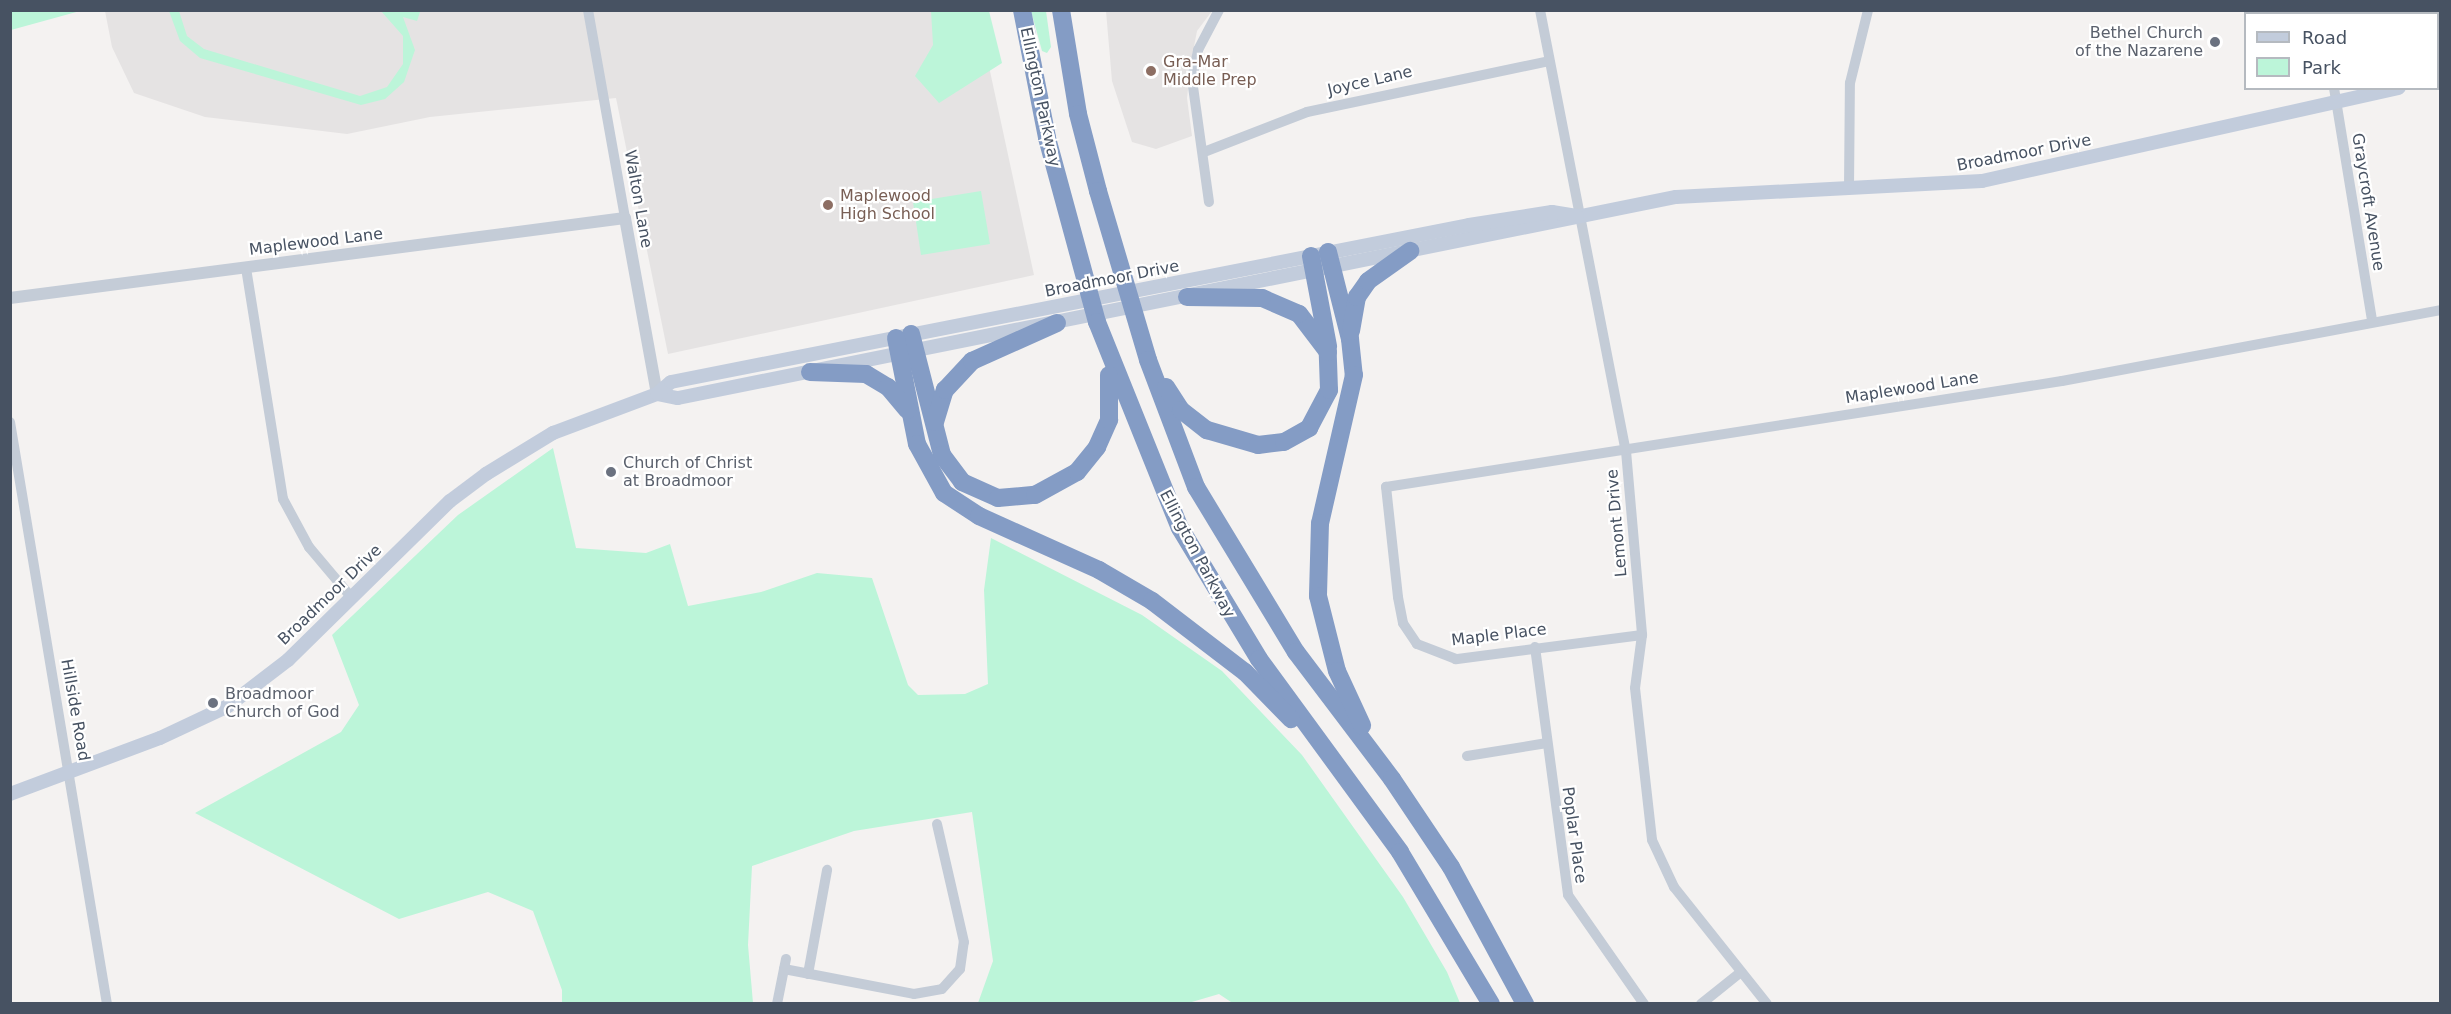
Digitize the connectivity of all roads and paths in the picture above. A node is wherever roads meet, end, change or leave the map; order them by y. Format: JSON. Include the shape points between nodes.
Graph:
{"nodes":[{"id":1,"x":588,"y":10,"type":"edge"},
{"id":2,"x":1022,"y":10,"type":"edge"},
{"id":3,"x":1061,"y":10,"type":"edge"},
{"id":4,"x":1220,"y":10,"type":"edge"},
{"id":5,"x":1540,"y":10,"type":"edge"},
{"id":6,"x":1868,"y":10,"type":"edge"},
{"id":7,"x":1548,"y":61,"type":"junction"},
{"id":8,"x":2381,"y":90,"type":"edge"},
{"id":9,"x":2335,"y":95,"type":"edge"},
{"id":10,"x":1204,"y":152,"type":"junction"},
{"id":11,"x":1849,"y":188,"type":"junction"},
{"id":12,"x":1209,"y":202,"type":"dead end"},
{"id":13,"x":1579,"y":216,"type":"junction"},
{"id":14,"x":625,"y":218,"type":"junction"},
{"id":15,"x":1410,"y":251,"type":"junction"},
{"id":16,"x":1321,"y":262,"type":"junction"},
{"id":17,"x":246,"y":268,"type":"junction"},
{"id":18,"x":1187,"y":297,"type":"junction"},
{"id":19,"x":10,"y":298,"type":"edge"},
{"id":20,"x":2440,"y":310,"type":"edge"},
{"id":21,"x":2372,"y":321,"type":"junction"},
{"id":22,"x":1057,"y":322,"type":"junction"},
{"id":23,"x":1142,"y":337,"type":"junction"},
{"id":24,"x":1350,"y":339,"type":"junction"},
{"id":25,"x":905,"y":344,"type":"junction"},
{"id":26,"x":1106,"y":349,"type":"junction"},
{"id":27,"x":1330,"y":363,"type":"junction"},
{"id":28,"x":810,"y":372,"type":"junction"},
{"id":29,"x":657,"y":394,"type":"junction"},
{"id":30,"x":910,"y":416,"type":"junction"},
{"id":31,"x":10,"y":422,"type":"edge"},
{"id":32,"x":935,"y":429,"type":"junction"},
{"id":33,"x":1626,"y":451,"type":"junction"},
{"id":34,"x":1386,"y":487,"type":"joint"},
{"id":35,"x":352,"y":598,"type":"junction"},
{"id":36,"x":1642,"y":635,"type":"junction"},
{"id":37,"x":1535,"y":647,"type":"junction"},
{"id":38,"x":1546,"y":743,"type":"junction"},
{"id":39,"x":1324,"y":752,"type":"junction"},
{"id":40,"x":1467,"y":756,"type":"dead end"},
{"id":41,"x":70,"y":769,"type":"junction"},
{"id":42,"x":1392,"y":779,"type":"junction"},
{"id":43,"x":10,"y":794,"type":"edge"},
{"id":44,"x":937,"y":824,"type":"dead end"},
{"id":45,"x":827,"y":870,"type":"dead end"},
{"id":46,"x":1741,"y":972,"type":"junction"},
{"id":47,"x":808,"y":974,"type":"junction"},
{"id":48,"x":897,"y":992,"type":"junction"},
{"id":49,"x":1767,"y":1003,"type":"edge"},
{"id":50,"x":107,"y":1004,"type":"edge"},
{"id":51,"x":777,"y":1004,"type":"edge"},
{"id":52,"x":896,"y":1004,"type":"edge"},
{"id":53,"x":1491,"y":1004,"type":"edge"},
{"id":54,"x":1525,"y":1004,"type":"edge"},
{"id":55,"x":1644,"y":1004,"type":"edge"},
{"id":56,"x":1701,"y":1004,"type":"edge"}],
"edges":[{"from":1,"to":14,"type":"street","name":"Walton Lane"},
{"from":2,"to":26,"type":"highway","name":"Ellington Parkway","via":[[1044,127]]},
{"from":3,"to":23,"type":"highway","name":"Ellington Parkway","via":[[1078,114]]},
{"from":4,"to":10,"type":"street","via":[[1198,50],[1192,80],[1193,107]]},
{"from":5,"to":7,"type":"street","name":"Lemont Drive"},
{"from":6,"to":11,"type":"street","via":[[1850,84]]},
{"from":7,"to":10,"type":"street","name":"Joyce Lane","via":[[1307,112]]},
{"from":7,"to":13,"type":"street","name":"Lemont Drive"},
{"from":8,"to":9,"type":"main road","name":"Broadmoor Drive"},
{"from":9,"to":11,"type":"main road","name":"Broadmoor Drive","via":[[1982,181]]},
{"from":9,"to":21,"type":"street","name":"Graycroft Avenue"},
{"from":10,"to":12,"type":"street"},
{"from":11,"to":13,"type":"main road","name":"Broadmoor Drive","via":[[1708,194]]},
{"from":13,"to":15,"type":"main road","name":"Broadmoor Drive"},
{"from":13,"to":16,"type":"main road","name":"Broadmoor Drive","via":[[1552,212]]},
{"from":13,"to":33,"type":"street","name":"Lemont Drive"},
{"from":14,"to":17,"type":"street","name":"Maplewood Lane"},
{"from":14,"to":29,"type":"street","name":"Walton Lane"},
{"from":15,"to":16,"type":"main road","name":"Broadmoor Drive"},
{"from":15,"to":24,"type":"highway","via":[[1361,290]]},
{"from":16,"to":18,"type":"main road","name":"Broadmoor Drive"},
{"from":16,"to":24,"type":"highway"},
{"from":16,"to":25,"type":"main road","name":"Broadmoor Drive"},
{"from":16,"to":27,"type":"highway"},
{"from":17,"to":19,"type":"street","name":"Maplewood Lane"},
{"from":17,"to":35,"type":"street","via":[[283,499],[309,547]]},
{"from":18,"to":22,"type":"main road","name":"Broadmoor Drive"},
{"from":18,"to":27,"type":"highway","via":[[1262,298],[1286,306],[1309,322],[1323,340]]},
{"from":20,"to":21,"type":"street","name":"Maplewood Lane"},
{"from":21,"to":33,"type":"street","name":"Maplewood Lane","via":[[2062,381]]},
{"from":22,"to":25,"type":"main road","name":"Broadmoor Drive"},
{"from":22,"to":32,"type":"highway","via":[[983,354],[964,368],[945,390]]},
{"from":23,"to":27,"type":"highway","via":[[1181,410],[1208,430],[1245,443],[1284,442],[1309,428],[1325,404]]},
{"from":23,"to":42,"type":"highway","name":"Ellington Parkway","via":[[1182,454],[1218,530],[1296,652]]},
{"from":24,"to":42,"type":"highway","via":[[1354,375],[1320,523],[1318,596],[1337,671]]},
{"from":25,"to":28,"type":"main road","name":"Broadmoor Drive"},
{"from":25,"to":29,"type":"main road","name":"Broadmoor Drive","via":[[671,382]]},
{"from":25,"to":30,"type":"highway"},
{"from":25,"to":32,"type":"highway"},
{"from":26,"to":32,"type":"highway","via":[[1109,420],[1088,459],[1052,488],[1021,499],[972,490],[947,464]]},
{"from":26,"to":39,"type":"highway","name":"Ellington Parkway","via":[[1153,469],[1191,549],[1246,640]]},
{"from":28,"to":29,"type":"main road","name":"Broadmoor Drive","via":[[678,398]]},
{"from":28,"to":30,"type":"highway","via":[[866,374],[888,387]]},
{"from":29,"to":35,"type":"main road","name":"Broadmoor Drive","via":[[582,419],[486,474],[450,501]]},
{"from":30,"to":39,"type":"highway","via":[[927,470],[954,501],[1115,579],[1181,620],[1245,672]]},
{"from":31,"to":41,"type":"street","name":"Hillside Road"},
{"from":33,"to":34,"type":"street","name":"Maplewood Lane"},
{"from":33,"to":36,"type":"street","name":"Lemont Drive"},
{"from":34,"to":37,"type":"street","name":"Maple Place","via":[[1401,614],[1417,644],[1456,658]]},
{"from":35,"to":41,"type":"main road","name":"Broadmoor Drive","via":[[288,660],[228,706],[160,738]]},
{"from":36,"to":37,"type":"street","name":"Maple Place"},
{"from":36,"to":46,"type":"street","name":"Lemont Drive","via":[[1635,688],[1652,840],[1674,887]]},
{"from":37,"to":38,"type":"street","name":"Poplar Place"},
{"from":38,"to":40,"type":"street"},
{"from":38,"to":55,"type":"street","name":"Poplar Place","via":[[1568,895]]},
{"from":39,"to":53,"type":"highway","name":"Ellington Parkway","via":[[1400,852]]},
{"from":41,"to":43,"type":"main road","name":"Broadmoor Drive"},
{"from":41,"to":50,"type":"street","name":"Hillside Road"},
{"from":42,"to":54,"type":"highway","name":"Ellington Parkway","via":[[1451,867]]},
{"from":44,"to":48,"type":"street","via":[[964,942],[960,969],[930,994]]},
{"from":45,"to":47,"type":"street"},
{"from":46,"to":49,"type":"street","name":"Lemont Drive"},
{"from":46,"to":56,"type":"street"},
{"from":47,"to":48,"type":"street"},
{"from":47,"to":51,"type":"street","via":[[785,964]]},
{"from":48,"to":52,"type":"street"}]}
